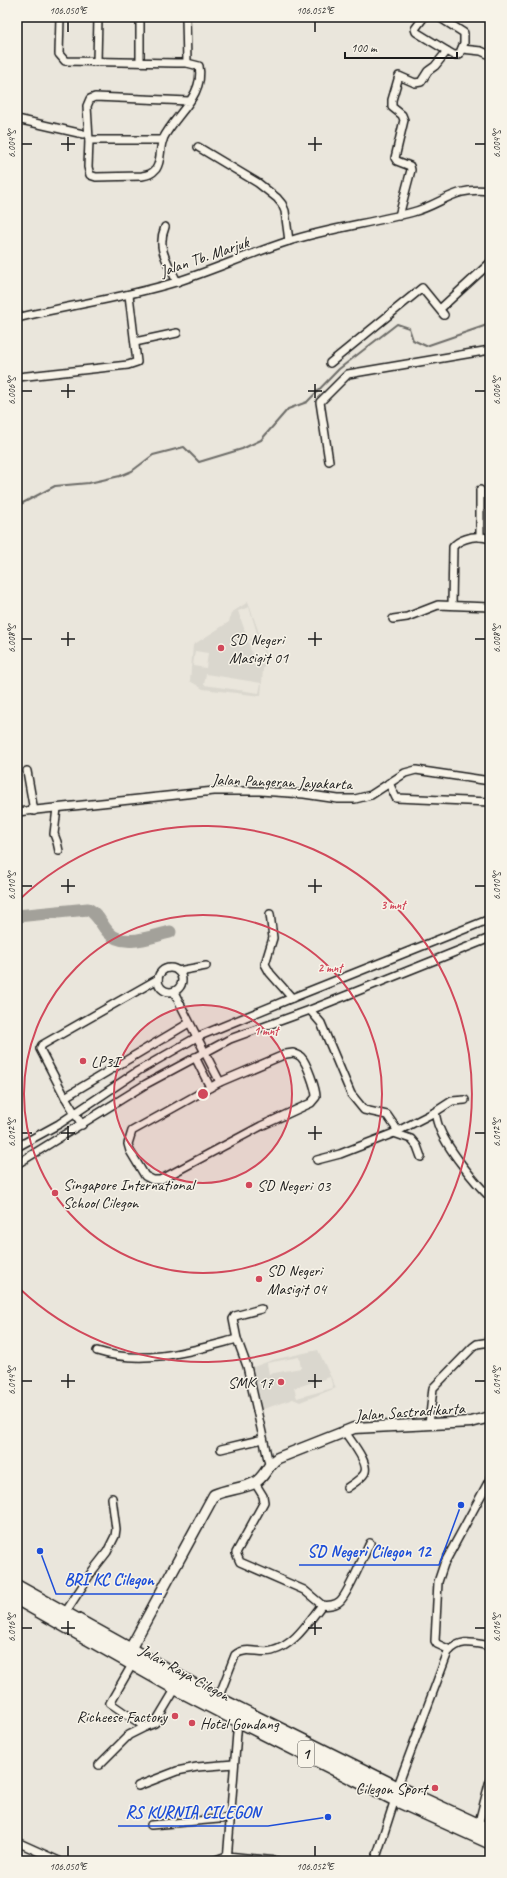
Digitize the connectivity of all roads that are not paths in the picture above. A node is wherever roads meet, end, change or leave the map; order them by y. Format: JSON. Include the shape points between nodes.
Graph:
{"nodes":[{"id":1,"x":60,"y":17,"type":"edge"},
{"id":2,"x":98,"y":17,"type":"edge"},
{"id":3,"x":140,"y":17,"type":"edge"},
{"id":4,"x":186,"y":17,"type":"edge"},
{"id":5,"x":424,"y":17,"type":"edge"},
{"id":6,"x":439,"y":17,"type":"edge"},
{"id":7,"x":462,"y":49,"type":"junction"},
{"id":8,"x":447,"y":51,"type":"junction"},
{"id":9,"x":490,"y":55,"type":"edge"},
{"id":10,"x":97,"y":62,"type":"junction"},
{"id":11,"x":140,"y":62,"type":"junction"},
{"id":12,"x":186,"y":63,"type":"junction"},
{"id":13,"x":189,"y":101,"type":"junction"},
{"id":14,"x":17,"y":119,"type":"edge"},
{"id":15,"x":82,"y":134,"type":"dead end"},
{"id":16,"x":89,"y":140,"type":"junction"},
{"id":17,"x":163,"y":140,"type":"junction"},
{"id":18,"x":198,"y":147,"type":"dead end"},
{"id":19,"x":490,"y":191,"type":"edge"},
{"id":20,"x":399,"y":216,"type":"junction"},
{"id":21,"x":165,"y":227,"type":"dead end"},
{"id":22,"x":289,"y":241,"type":"junction"},
{"id":23,"x":490,"y":263,"type":"edge"},
{"id":24,"x":177,"y":282,"type":"junction"},
{"id":25,"x":129,"y":295,"type":"junction"},
{"id":26,"x":17,"y":318,"type":"edge"},
{"id":27,"x":177,"y":333,"type":"dead end"},
{"id":28,"x":135,"y":342,"type":"junction"},
{"id":29,"x":490,"y":350,"type":"edge"},
{"id":30,"x":330,"y":363,"type":"dead end"},
{"id":31,"x":18,"y":377,"type":"dead end"},
{"id":32,"x":329,"y":461,"type":"dead end"},
{"id":33,"x":480,"y":490,"type":"dead end"},
{"id":34,"x":480,"y":537,"type":"junction"},
{"id":35,"x":490,"y":539,"type":"edge"},
{"id":36,"x":452,"y":605,"type":"junction"},
{"id":37,"x":490,"y":607,"type":"edge"},
{"id":38,"x":394,"y":619,"type":"dead end"},
{"id":39,"x":27,"y":771,"type":"dead end"},
{"id":40,"x":490,"y":781,"type":"edge"},
{"id":41,"x":389,"y":783,"type":"junction"},
{"id":42,"x":490,"y":802,"type":"edge"},
{"id":43,"x":57,"y":808,"type":"junction"},
{"id":44,"x":34,"y":811,"type":"junction"},
{"id":45,"x":17,"y":812,"type":"edge"},
{"id":46,"x":59,"y":851,"type":"dead end"},
{"id":47,"x":270,"y":914,"type":"dead end"},
{"id":48,"x":490,"y":919,"type":"edge"},
{"id":49,"x":490,"y":938,"type":"edge"},
{"id":50,"x":206,"y":966,"type":"dead end"},
{"id":51,"x":178,"y":971,"type":"junction"},
{"id":52,"x":158,"y":979,"type":"junction"},
{"id":53,"x":174,"y":992,"type":"junction"},
{"id":54,"x":292,"y":998,"type":"junction"},
{"id":55,"x":310,"y":1010,"type":"junction"},
{"id":56,"x":189,"y":1023,"type":"junction"},
{"id":57,"x":197,"y":1037,"type":"junction"},
{"id":58,"x":205,"y":1052,"type":"junction"},
{"id":59,"x":195,"y":1057,"type":"junction"},
{"id":60,"x":220,"y":1082,"type":"junction"},
{"id":61,"x":210,"y":1087,"type":"junction"},
{"id":62,"x":65,"y":1097,"type":"junction"},
{"id":63,"x":465,"y":1100,"type":"dead end"},
{"id":64,"x":85,"y":1107,"type":"junction"},
{"id":65,"x":435,"y":1112,"type":"junction"},
{"id":66,"x":75,"y":1114,"type":"junction"},
{"id":67,"x":92,"y":1119,"type":"junction"},
{"id":68,"x":82,"y":1125,"type":"junction"},
{"id":69,"x":396,"y":1132,"type":"junction"},
{"id":70,"x":17,"y":1147,"type":"edge"},
{"id":71,"x":421,"y":1157,"type":"dead end"},
{"id":72,"x":317,"y":1160,"type":"dead end"},
{"id":73,"x":17,"y":1164,"type":"edge"},
{"id":74,"x":490,"y":1197,"type":"edge"},
{"id":75,"x":261,"y":1309,"type":"dead end"},
{"id":76,"x":237,"y":1339,"type":"junction"},
{"id":77,"x":490,"y":1342,"type":"edge"},
{"id":78,"x":97,"y":1351,"type":"dead end"},
{"id":79,"x":490,"y":1417,"type":"edge"},
{"id":80,"x":429,"y":1424,"type":"junction"},
{"id":81,"x":345,"y":1432,"type":"junction"},
{"id":82,"x":263,"y":1439,"type":"junction"},
{"id":83,"x":221,"y":1449,"type":"dead end"},
{"id":84,"x":269,"y":1464,"type":"junction"},
{"id":85,"x":490,"y":1479,"type":"edge"},
{"id":86,"x":255,"y":1483,"type":"junction"},
{"id":87,"x":347,"y":1488,"type":"dead end"},
{"id":88,"x":112,"y":1498,"type":"dead end"},
{"id":89,"x":370,"y":1543,"type":"dead end"},
{"id":90,"x":17,"y":1587,"type":"edge"},
{"id":91,"x":17,"y":1598,"type":"edge"},
{"id":92,"x":322,"y":1605,"type":"junction"},
{"id":93,"x":65,"y":1613,"type":"junction"},
{"id":94,"x":490,"y":1646,"type":"edge"},
{"id":95,"x":450,"y":1650,"type":"junction"},
{"id":96,"x":129,"y":1657,"type":"junction"},
{"id":97,"x":176,"y":1688,"type":"junction"},
{"id":98,"x":218,"y":1698,"type":"junction"},
{"id":99,"x":238,"y":1720,"type":"junction"},
{"id":100,"x":145,"y":1727,"type":"junction"},
{"id":101,"x":99,"y":1764,"type":"dead end"},
{"id":102,"x":234,"y":1764,"type":"junction"},
{"id":103,"x":490,"y":1780,"type":"edge"},
{"id":104,"x":138,"y":1786,"type":"dead end"},
{"id":105,"x":396,"y":1793,"type":"junction"},
{"id":106,"x":230,"y":1818,"type":"junction"},
{"id":107,"x":151,"y":1825,"type":"dead end"},
{"id":108,"x":484,"y":1828,"type":"edge"},
{"id":109,"x":17,"y":1842,"type":"edge"},
{"id":110,"x":490,"y":1842,"type":"edge"},
{"id":111,"x":227,"y":1859,"type":"edge"},
{"id":112,"x":59,"y":1861,"type":"edge"},
{"id":113,"x":213,"y":1861,"type":"edge"},
{"id":114,"x":277,"y":1861,"type":"edge"},
{"id":115,"x":375,"y":1861,"type":"edge"}],
"edges":[{"from":1,"to":10,"type":"street","via":[[61,58],[65,61]]},
{"from":2,"to":10,"type":"street"},
{"from":3,"to":11,"type":"street"},
{"from":4,"to":12,"type":"street"},
{"from":5,"to":8,"type":"street","via":[[415,29],[416,32]]},
{"from":6,"to":7,"type":"street","via":[[464,33]]},
{"from":7,"to":8,"type":"street","via":[[456,56]]},
{"from":7,"to":9,"type":"street","via":[[482,51]]},
{"from":8,"to":20,"type":"street","via":[[421,82],[415,83],[399,76],[396,80],[392,107],[404,120],[395,156],[397,161],[410,166],[411,170]]},
{"from":10,"to":11,"type":"street"},
{"from":11,"to":12,"type":"street"},
{"from":12,"to":13,"type":"street","via":[[195,64],[199,69],[199,85]]},
{"from":13,"to":16,"type":"street","via":[[95,97],[90,99],[87,106]]},
{"from":13,"to":17,"type":"street"},
{"from":14,"to":15,"type":"street"},
{"from":16,"to":17,"type":"street"},
{"from":16,"to":17,"type":"street","via":[[89,172],[96,177],[142,176],[152,173],[158,164]]},
{"from":18,"to":22,"type":"street","via":[[258,182],[277,198],[285,211]]},
{"from":19,"to":20,"type":"street","name":"Jalan Tb. Marjuk","via":[[457,192]]},
{"from":20,"to":22,"type":"street","name":"Jalan Tb. Marjuk"},
{"from":21,"to":24,"type":"street","via":[[161,238],[162,250]]},
{"from":22,"to":24,"type":"street","name":"Jalan Tb. Marjuk"},
{"from":23,"to":30,"type":"street","via":[[442,312],[422,288]]},
{"from":24,"to":25,"type":"street","name":"Jalan Tb. Marjuk"},
{"from":25,"to":26,"type":"street","name":"Jalan Tb. Marjuk"},
{"from":25,"to":28,"type":"street"},
{"from":27,"to":28,"type":"street"},
{"from":28,"to":31,"type":"street","via":[[137,362],[133,364]]},
{"from":29,"to":32,"type":"street","via":[[348,374],[320,402]]},
{"from":33,"to":34,"type":"street"},
{"from":34,"to":35,"type":"street"},
{"from":34,"to":36,"type":"street","via":[[463,540],[453,547]]},
{"from":36,"to":37,"type":"street"},
{"from":36,"to":38,"type":"street","via":[[438,605]]},
{"from":39,"to":44,"type":"street"},
{"from":40,"to":41,"type":"street","name":"Jalan Pangeran Jayakarta","via":[[416,770],[405,772]]},
{"from":41,"to":42,"type":"street","via":[[396,798]]},
{"from":41,"to":43,"type":"street","name":"Jalan Pangeran Jayakarta","via":[[371,795],[355,799],[260,791],[214,791]]},
{"from":43,"to":44,"type":"street","name":"Jalan Pangeran Jayakarta"},
{"from":43,"to":46,"type":"street","via":[[54,834]]},
{"from":44,"to":45,"type":"street","name":"Jalan Pangeran Jayakarta"},
{"from":47,"to":54,"type":"street","via":[[273,938],[265,964]]},
{"from":48,"to":54,"type":"street"},
{"from":49,"to":55,"type":"street"},
{"from":50,"to":51,"type":"street"},
{"from":51,"to":52,"type":"street","via":[[170,968],[162,972]]},
{"from":51,"to":53,"type":"street","via":[[182,978],[181,986]]},
{"from":52,"to":53,"type":"street","via":[[160,987],[166,992]]},
{"from":52,"to":62,"type":"street","via":[[42,1045],[42,1055]]},
{"from":53,"to":56,"type":"street"},
{"from":54,"to":57,"type":"street"},
{"from":55,"to":58,"type":"street","via":[[230,1039]]},
{"from":55,"to":69,"type":"street","via":[[321,1023],[351,1094],[358,1104],[364,1110],[386,1115]]},
{"from":56,"to":57,"type":"street"},
{"from":56,"to":62,"type":"street"},
{"from":57,"to":58,"type":"street"},
{"from":57,"to":64,"type":"street","via":[[138,1071]]},
{"from":58,"to":59,"type":"street"},
{"from":58,"to":60,"type":"street"},
{"from":59,"to":61,"type":"street"},
{"from":59,"to":67,"type":"street","via":[[146,1084]]},
{"from":60,"to":61,"type":"street"},
{"from":60,"to":61,"type":"street","via":[[293,1053],[303,1059],[316,1097],[307,1106],[261,1126],[160,1180],[145,1176],[128,1144],[132,1131]]},
{"from":62,"to":66,"type":"street"},
{"from":63,"to":65,"type":"street","via":[[452,1101]]},
{"from":64,"to":66,"type":"street"},
{"from":64,"to":67,"type":"street"},
{"from":65,"to":69,"type":"street"},
{"from":65,"to":74,"type":"street","via":[[440,1129],[448,1142],[475,1181]]},
{"from":66,"to":68,"type":"street"},
{"from":66,"to":70,"type":"street"},
{"from":67,"to":68,"type":"street"},
{"from":68,"to":73,"type":"street"},
{"from":69,"to":71,"type":"street","via":[[411,1139]]},
{"from":69,"to":72,"type":"street","via":[[340,1154]]},
{"from":75,"to":76,"type":"street","via":[[235,1316],[233,1319]]},
{"from":76,"to":78,"type":"street","via":[[170,1355],[118,1357]]},
{"from":76,"to":82,"type":"street","via":[[247,1366]]},
{"from":77,"to":80,"type":"street","via":[[477,1344],[433,1388]]},
{"from":79,"to":80,"type":"street","name":"Jalan Sastradikarta","via":[[471,1422]]},
{"from":80,"to":81,"type":"street","name":"Jalan Sastradikarta","via":[[363,1426]]},
{"from":81,"to":84,"type":"street","name":"Jalan Sastradikarta","via":[[278,1458]]},
{"from":81,"to":87,"type":"street","via":[[366,1467],[364,1475]]},
{"from":82,"to":83,"type":"street"},
{"from":82,"to":84,"type":"street"},
{"from":84,"to":86,"type":"street","name":"Jalan Sastradikarta"},
{"from":85,"to":95,"type":"street","via":[[444,1564],[437,1586],[435,1641]]},
{"from":86,"to":92,"type":"street","via":[[264,1502],[236,1553],[240,1562],[304,1590]]},
{"from":86,"to":96,"type":"street","via":[[218,1494],[211,1499]]},
{"from":88,"to":93,"type":"street","via":[[115,1536],[107,1552]]},
{"from":89,"to":92,"type":"street","via":[[340,1602]]},
{"from":90,"to":93,"type":"highway","name":"Jalan Raya Cilegon","number":"1"},
{"from":91,"to":96,"type":"highway","name":"Jalan Raya Cilegon","number":"1"},
{"from":92,"to":98,"type":"street","via":[[301,1632],[286,1645],[271,1652],[246,1651],[235,1655]]},
{"from":93,"to":96,"type":"highway","name":"Jalan Raya Cilegon","number":"1"},
{"from":94,"to":95,"type":"street","via":[[464,1642]]},
{"from":95,"to":105,"type":"street"},
{"from":96,"to":97,"type":"highway","name":"Jalan Raya Cilegon","number":"1"},
{"from":96,"to":98,"type":"highway","name":"Jalan Raya Cilegon","number":"1"},
{"from":96,"to":100,"type":"street","via":[[110,1703]]},
{"from":97,"to":99,"type":"highway","name":"Jalan Raya Cilegon","number":"1"},
{"from":97,"to":100,"type":"street","via":[[155,1724]]},
{"from":98,"to":105,"type":"highway","name":"Jalan Raya Cilegon","number":"1"},
{"from":99,"to":102,"type":"street"},
{"from":99,"to":105,"type":"highway","name":"Jalan Raya Cilegon","number":"1"},
{"from":100,"to":101,"type":"street","via":[[129,1735]]},
{"from":102,"to":104,"type":"street","via":[[178,1771]]},
{"from":102,"to":106,"type":"street"},
{"from":103,"to":108,"type":"street"},
{"from":105,"to":108,"type":"highway","name":"Jalan Raya Cilegon","number":"1"},
{"from":105,"to":110,"type":"highway","name":"Jalan Raya Cilegon","number":"1"},
{"from":105,"to":115,"type":"street"},
{"from":106,"to":107,"type":"street"},
{"from":106,"to":111,"type":"street"},
{"from":109,"to":112,"type":"street"},
{"from":111,"to":113,"type":"street"},
{"from":111,"to":114,"type":"street"}]}
